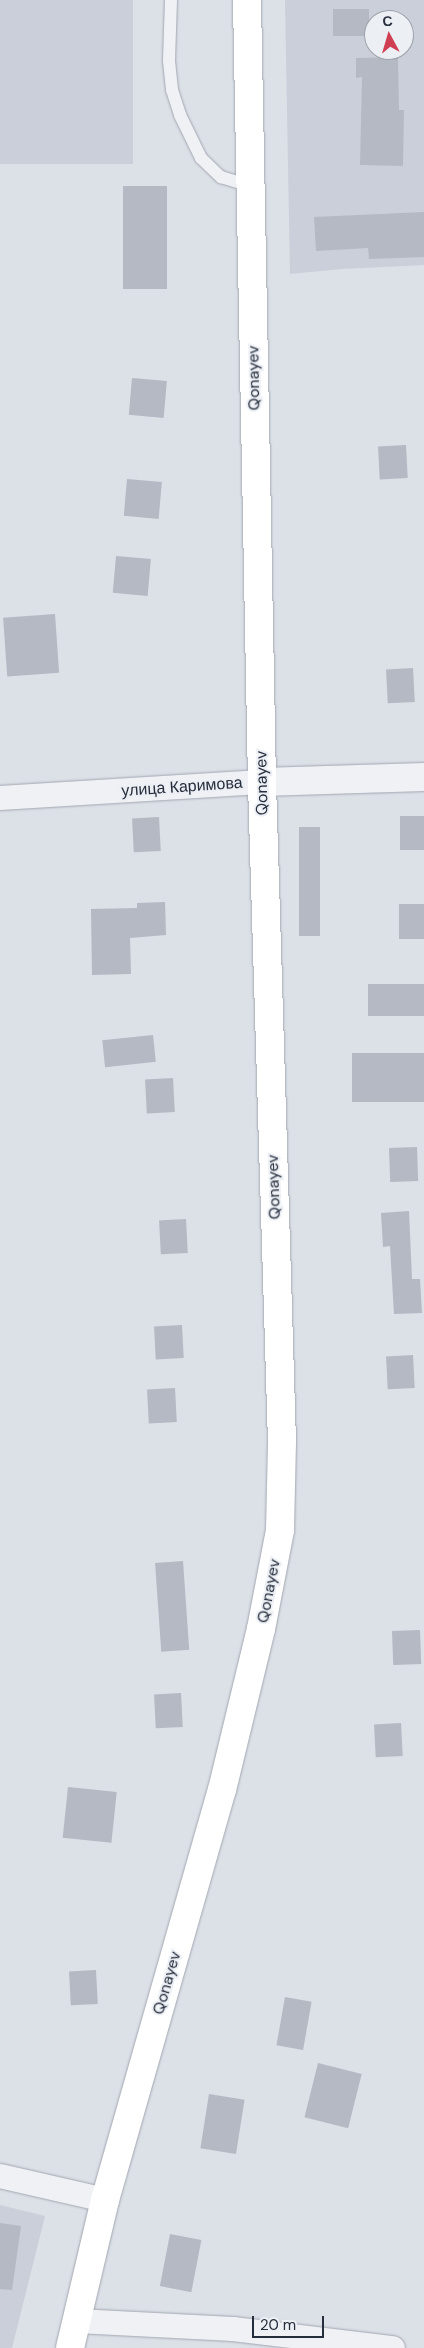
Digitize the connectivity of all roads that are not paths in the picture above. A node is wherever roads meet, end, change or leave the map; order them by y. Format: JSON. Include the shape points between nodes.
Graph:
{"nodes":[{"id":1,"x":170,"y":0,"type":"edge"},
{"id":2,"x":247,"y":0,"type":"edge"},
{"id":3,"x":250,"y":186,"type":"junction"},
{"id":4,"x":424,"y":777,"type":"edge"},
{"id":5,"x":262,"y":782,"type":"junction"},
{"id":6,"x":0,"y":798,"type":"edge"},
{"id":7,"x":0,"y":2176,"type":"edge"},
{"id":8,"x":105,"y":2200,"type":"junction"},
{"id":9,"x":77,"y":2321,"type":"junction"},
{"id":10,"x":70,"y":2348,"type":"edge"},
{"id":11,"x":393,"y":2348,"type":"edge"}],
"edges":[{"from":1,"to":3,"type":"lane","via":[[169,61],[172,90],[180,115],[201,158],[221,177]]},
{"from":2,"to":3,"type":"main road","name":"Qonayev"},
{"from":3,"to":5,"type":"main road","name":"Qonayev"},
{"from":4,"to":5,"type":"street","name":"улица Каримова"},
{"from":5,"to":6,"type":"street","name":"улица Каримова"},
{"from":5,"to":8,"type":"main road","name":"Qonayev","via":[[282,1442],[280,1530],[261,1629],[222,1790]]},
{"from":7,"to":8,"type":"street"},
{"from":8,"to":9,"type":"main road","name":"Qonayev"},
{"from":9,"to":10,"type":"main road","name":"Qonayev"},
{"from":9,"to":11,"type":"street","via":[[233,2328]]}]}
